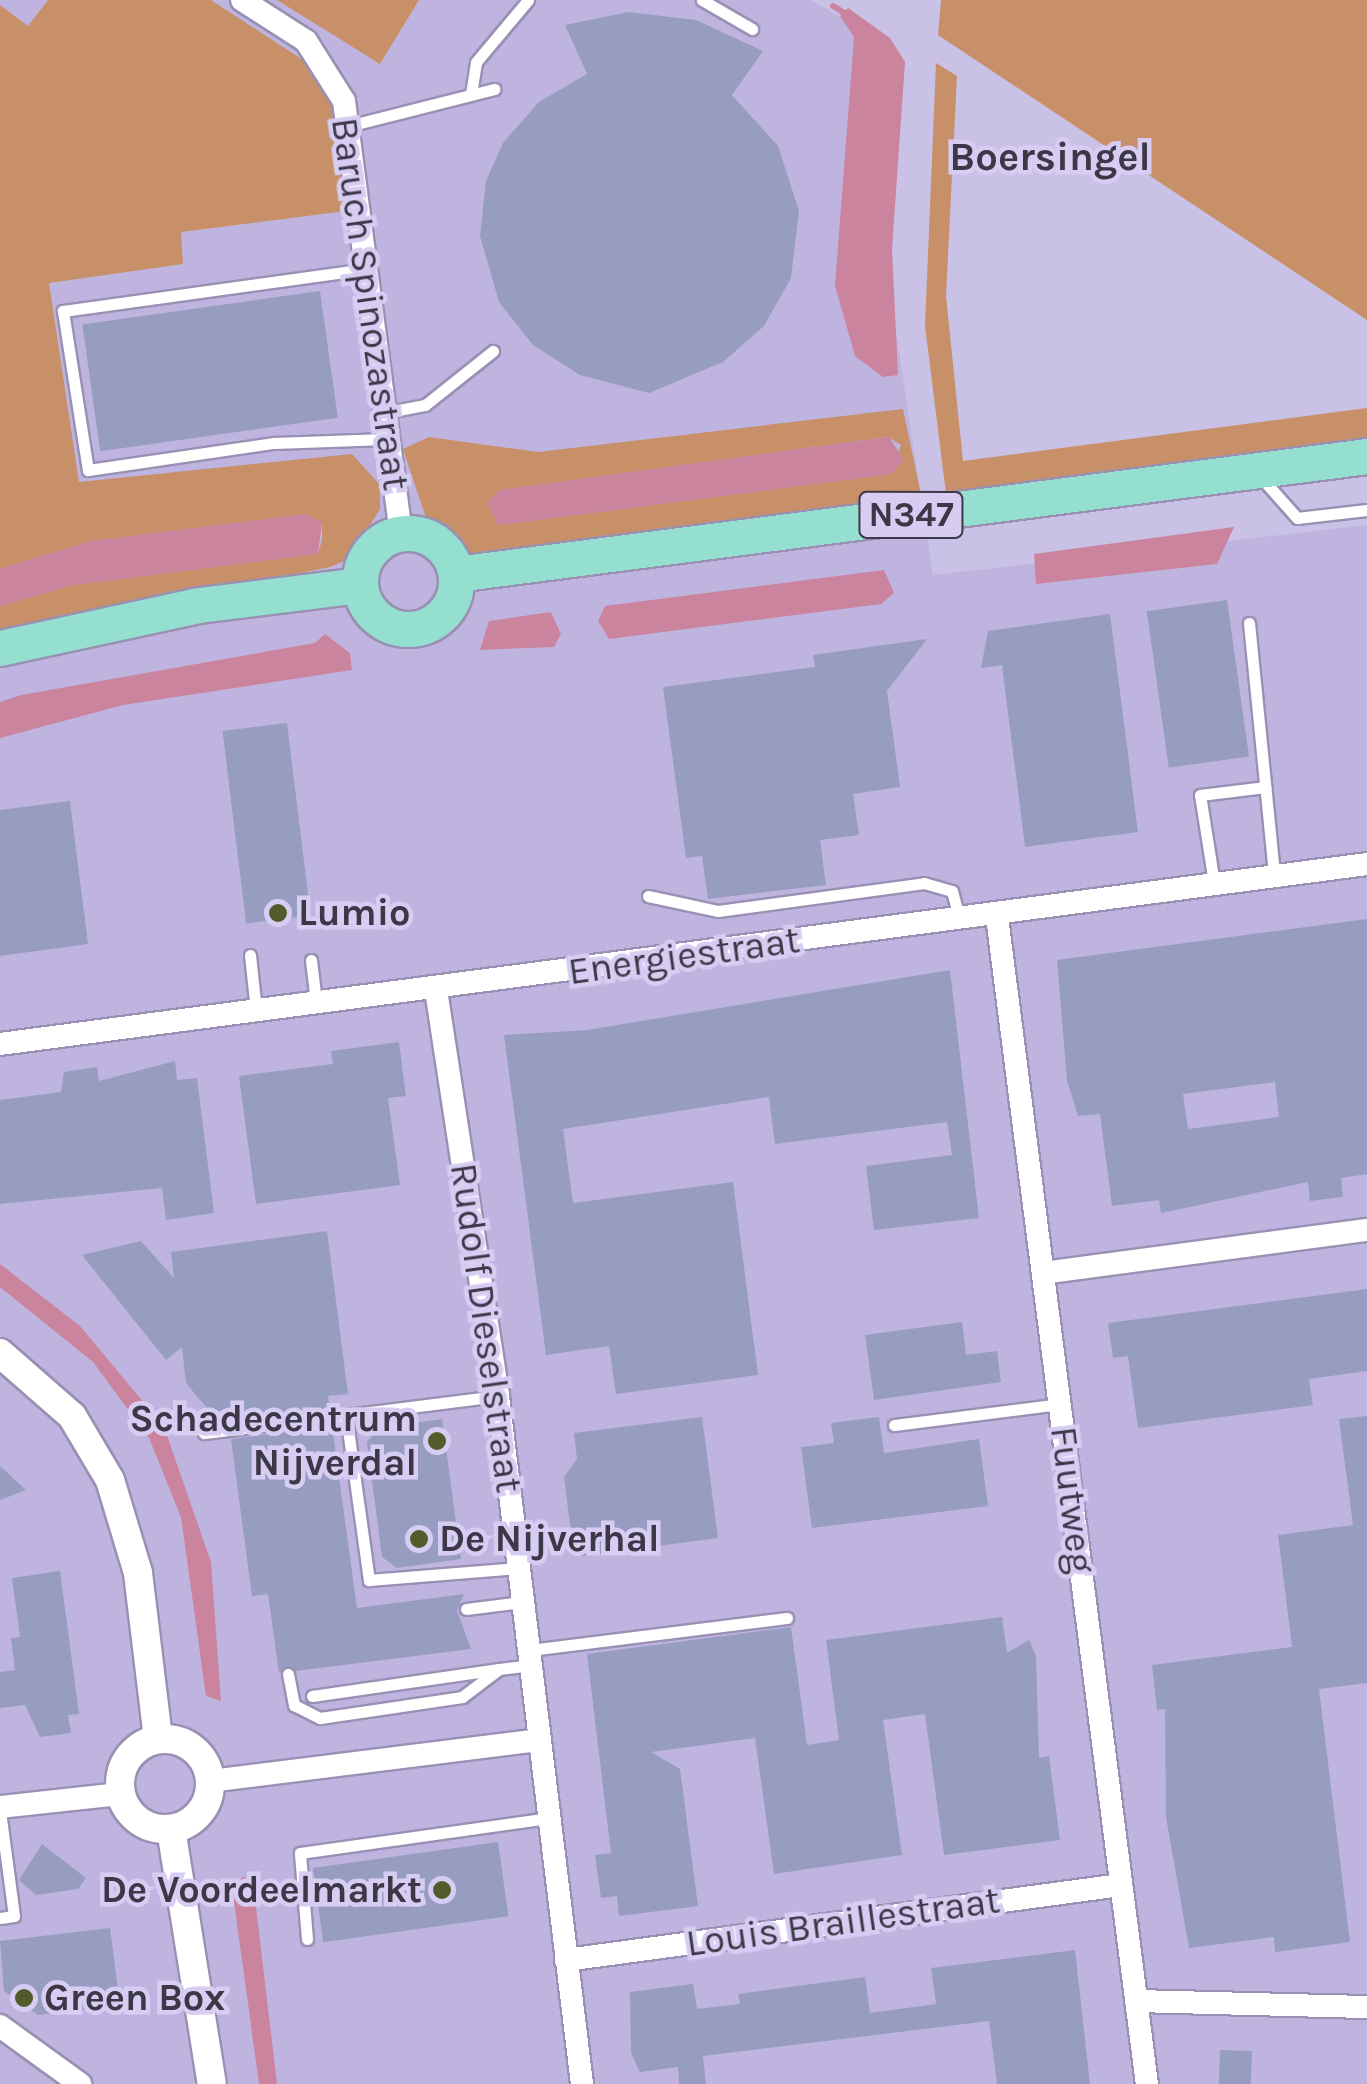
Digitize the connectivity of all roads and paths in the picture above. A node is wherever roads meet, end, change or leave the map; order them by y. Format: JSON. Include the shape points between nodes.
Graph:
{"nodes":[{"id":1,"x":242,"y":0,"type":"edge"},
{"id":2,"x":528,"y":0,"type":"edge"},
{"id":3,"x":702,"y":0,"type":"edge"},
{"id":4,"x":752,"y":30,"type":"dead end"},
{"id":5,"x":494,"y":89,"type":"dead end"},
{"id":6,"x":471,"y":94,"type":"junction"},
{"id":7,"x":348,"y":126,"type":"junction"},
{"id":8,"x":367,"y":269,"type":"junction"},
{"id":9,"x":493,"y":351,"type":"dead end"},
{"id":10,"x":383,"y":412,"type":"junction"},
{"id":11,"x":386,"y":439,"type":"junction"},
{"id":12,"x":1367,"y":456,"type":"edge"},
{"id":13,"x":1256,"y":470,"type":"junction"},
{"id":14,"x":1367,"y":510,"type":"edge"},
{"id":15,"x":401,"y":533,"type":"junction"},
{"id":16,"x":456,"y":574,"type":"junction"},
{"id":17,"x":359,"y":585,"type":"junction"},
{"id":18,"x":1249,"y":623,"type":"dead end"},
{"id":19,"x":0,"y":648,"type":"edge"},
{"id":20,"x":1266,"y":788,"type":"junction"},
{"id":21,"x":1367,"y":864,"type":"edge"},
{"id":22,"x":1274,"y":873,"type":"junction"},
{"id":23,"x":1214,"y":883,"type":"junction"},
{"id":24,"x":648,"y":896,"type":"dead end"},
{"id":25,"x":997,"y":917,"type":"junction"},
{"id":26,"x":960,"y":922,"type":"junction"},
{"id":27,"x":250,"y":955,"type":"dead end"},
{"id":28,"x":311,"y":960,"type":"dead end"},
{"id":29,"x":436,"y":990,"type":"junction"},
{"id":30,"x":316,"y":1002,"type":"junction"},
{"id":31,"x":256,"y":1010,"type":"junction"},
{"id":32,"x":0,"y":1044,"type":"edge"},
{"id":33,"x":1367,"y":1230,"type":"edge"},
{"id":34,"x":1043,"y":1273,"type":"junction"},
{"id":35,"x":0,"y":1353,"type":"edge"},
{"id":36,"x":498,"y":1396,"type":"junction"},
{"id":37,"x":1060,"y":1404,"type":"junction"},
{"id":38,"x":346,"y":1415,"type":"junction"},
{"id":39,"x":894,"y":1425,"type":"dead end"},
{"id":40,"x":204,"y":1434,"type":"dead end"},
{"id":41,"x":519,"y":1568,"type":"junction"},
{"id":42,"x":522,"y":1602,"type":"junction"},
{"id":43,"x":466,"y":1609,"type":"dead end"},
{"id":44,"x":787,"y":1618,"type":"dead end"},
{"id":45,"x":530,"y":1657,"type":"junction"},
{"id":46,"x":500,"y":1668,"type":"junction"},
{"id":47,"x":288,"y":1674,"type":"dead end"},
{"id":48,"x":312,"y":1696,"type":"dead end"},
{"id":49,"x":158,"y":1739,"type":"junction"},
{"id":50,"x":538,"y":1740,"type":"junction"},
{"id":51,"x":210,"y":1781,"type":"junction"},
{"id":52,"x":120,"y":1794,"type":"junction"},
{"id":53,"x":0,"y":1809,"type":"edge"},
{"id":54,"x":550,"y":1818,"type":"junction"},
{"id":55,"x":171,"y":1829,"type":"junction"},
{"id":56,"x":1121,"y":1885,"type":"junction"},
{"id":57,"x":0,"y":1918,"type":"edge"},
{"id":58,"x":307,"y":1939,"type":"dead end"},
{"id":59,"x":566,"y":1960,"type":"junction"},
{"id":60,"x":1136,"y":2001,"type":"junction"},
{"id":61,"x":1367,"y":2007,"type":"edge"},
{"id":62,"x":0,"y":2026,"type":"edge"},
{"id":63,"x":80,"y":2084,"type":"edge"},
{"id":64,"x":212,"y":2084,"type":"edge"},
{"id":65,"x":582,"y":2084,"type":"edge"},
{"id":66,"x":1147,"y":2084,"type":"edge"}],
"edges":[{"from":1,"to":7,"type":"street","name":"Baruch Spinozastraat","via":[[321,56]]},
{"from":2,"to":6,"type":"lane","via":[[476,62]]},
{"from":3,"to":4,"type":"lane"},
{"from":5,"to":6,"type":"lane"},
{"from":6,"to":7,"type":"lane"},
{"from":7,"to":8,"type":"street","name":"Baruch Spinozastraat"},
{"from":8,"to":10,"type":"street","name":"Baruch Spinozastraat"},
{"from":8,"to":11,"type":"lane","via":[[64,311],[88,470],[274,443]]},
{"from":9,"to":10,"type":"lane","via":[[425,406]]},
{"from":10,"to":11,"type":"street","name":"Baruch Spinozastraat"},
{"from":11,"to":15,"type":"street","name":"Baruch Spinozastraat"},
{"from":12,"to":13,"type":"main road","number":"N347"},
{"from":13,"to":14,"type":"lane","via":[[1297,518]]},
{"from":13,"to":16,"type":"main road","number":"N347"},
{"from":15,"to":16,"type":"main road","via":[[437,542]]},
{"from":15,"to":17,"type":"main road","via":[[370,551]]},
{"from":16,"to":17,"type":"main road","via":[[450,606],[414,630],[382,622]]},
{"from":17,"to":19,"type":"main road","via":[[200,605]]},
{"from":18,"to":20,"type":"lane"},
{"from":20,"to":22,"type":"lane"},
{"from":20,"to":23,"type":"lane","via":[[1200,795]]},
{"from":21,"to":22,"type":"street","name":"Energiestraat"},
{"from":22,"to":23,"type":"street","name":"Energiestraat"},
{"from":23,"to":25,"type":"street","name":"Energiestraat"},
{"from":24,"to":26,"type":"lane","via":[[718,911],[924,883],[952,891]]},
{"from":25,"to":26,"type":"street","name":"Energiestraat"},
{"from":25,"to":34,"type":"street","name":"Fuutweg"},
{"from":26,"to":29,"type":"street","name":"Energiestraat"},
{"from":27,"to":31,"type":"lane"},
{"from":28,"to":30,"type":"lane"},
{"from":29,"to":30,"type":"street","name":"Energiestraat"},
{"from":29,"to":36,"type":"street","name":"Rudolf Dieselstraat"},
{"from":30,"to":31,"type":"street","name":"Energiestraat"},
{"from":31,"to":32,"type":"street","name":"Energiestraat"},
{"from":33,"to":34,"type":"street"},
{"from":34,"to":37,"type":"street","name":"Fuutweg"},
{"from":35,"to":49,"type":"street","via":[[72,1416],[110,1480],[138,1573]]},
{"from":36,"to":38,"type":"lane"},
{"from":36,"to":41,"type":"street","name":"Rudolf Dieselstraat"},
{"from":37,"to":39,"type":"lane"},
{"from":37,"to":56,"type":"street","name":"Fuutweg"},
{"from":38,"to":40,"type":"lane"},
{"from":38,"to":41,"type":"lane","via":[[369,1580]]},
{"from":41,"to":42,"type":"street","name":"Rudolf Dieselstraat"},
{"from":42,"to":43,"type":"lane"},
{"from":42,"to":45,"type":"street","name":"Rudolf Dieselstraat"},
{"from":44,"to":45,"type":"lane"},
{"from":45,"to":46,"type":"lane"},
{"from":45,"to":50,"type":"street","name":"Rudolf Dieselstraat"},
{"from":46,"to":47,"type":"lane","via":[[462,1697],[320,1718],[294,1706]]},
{"from":46,"to":48,"type":"lane"},
{"from":49,"to":51,"type":"street","via":[[193,1748]]},
{"from":49,"to":52,"type":"street","via":[[127,1758]]},
{"from":50,"to":51,"type":"street"},
{"from":50,"to":54,"type":"street","name":"Rudolf Dieselstraat"},
{"from":51,"to":55,"type":"street","via":[[198,1815]]},
{"from":52,"to":53,"type":"street"},
{"from":52,"to":55,"type":"street","via":[[141,1823]]},
{"from":53,"to":57,"type":"lane","via":[[14,1916]]},
{"from":54,"to":58,"type":"lane","via":[[300,1853]]},
{"from":54,"to":59,"type":"street","name":"Rudolf Dieselstraat"},
{"from":55,"to":64,"type":"street"},
{"from":56,"to":59,"type":"street","name":"Louis Braillestraat"},
{"from":56,"to":60,"type":"street","name":"Fuutweg"},
{"from":59,"to":65,"type":"street","name":"Rudolf Dieselstraat"},
{"from":60,"to":61,"type":"street"},
{"from":60,"to":66,"type":"street","name":"Fuutweg"},
{"from":62,"to":63,"type":"street"}]}
